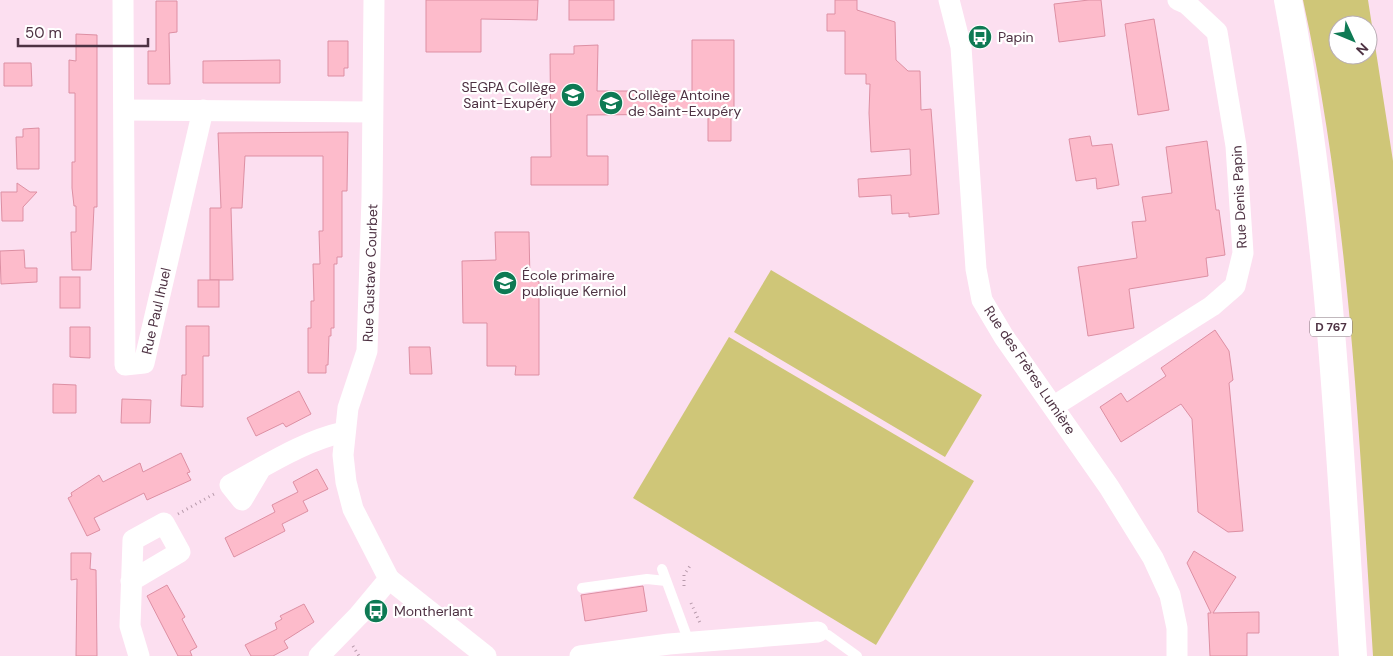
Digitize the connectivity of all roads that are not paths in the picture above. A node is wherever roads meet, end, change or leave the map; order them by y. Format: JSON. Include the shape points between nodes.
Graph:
{"nodes":[{"id":1,"x":124,"y":0,"type":"edge"},
{"id":2,"x":374,"y":0,"type":"edge"},
{"id":3,"x":949,"y":0,"type":"edge"},
{"id":4,"x":1178,"y":0,"type":"edge"},
{"id":5,"x":1288,"y":0,"type":"edge"},
{"id":6,"x":124,"y":110,"type":"junction"},
{"id":7,"x":204,"y":110,"type":"junction"},
{"id":8,"x":372,"y":112,"type":"junction"},
{"id":9,"x":1054,"y":406,"type":"junction"},
{"id":10,"x":344,"y":432,"type":"junction"},
{"id":11,"x":230,"y":485,"type":"road end"},
{"id":12,"x":662,"y":568,"type":"dead end"},
{"id":13,"x":389,"y":579,"type":"junction"},
{"id":14,"x":131,"y":581,"type":"junction"},
{"id":15,"x":666,"y":581,"type":"junction"},
{"id":16,"x":582,"y":588,"type":"dead end"},
{"id":17,"x":818,"y":632,"type":"joint"},
{"id":18,"x":698,"y":641,"type":"junction"},
{"id":19,"x":139,"y":656,"type":"edge"},
{"id":20,"x":319,"y":656,"type":"edge"},
{"id":21,"x":486,"y":656,"type":"edge"},
{"id":22,"x":580,"y":656,"type":"edge"},
{"id":23,"x":857,"y":656,"type":"edge"},
{"id":24,"x":1177,"y":656,"type":"edge"},
{"id":25,"x":1353,"y":656,"type":"edge"}],
"edges":[{"from":1,"to":6,"type":"street","name":"Rue Paul Ihuel"},
{"from":2,"to":8,"type":"street","name":"Rue Gustave Courbet"},
{"from":3,"to":9,"type":"street","name":"Rue des Frères Lumière","via":[[961,47],[976,270],[982,300],[1004,337]]},
{"from":4,"to":9,"type":"street","name":"Rue Denis Papin","via":[[1187,4],[1217,32],[1237,155],[1243,253],[1235,286],[1212,306]]},
{"from":5,"to":25,"type":"main road","number":"D 767","via":[[1310,129],[1325,260]]},
{"from":6,"to":7,"type":"street"},
{"from":6,"to":7,"type":"street","name":"Rue Paul Ihuel","via":[[125,365],[144,363]]},
{"from":7,"to":8,"type":"street"},
{"from":8,"to":10,"type":"street","name":"Rue Gustave Courbet","via":[[367,351],[348,408]]},
{"from":9,"to":24,"type":"street","name":"Rue des Frères Lumière","via":[[1153,558],[1170,595],[1177,628]]},
{"from":10,"to":11,"type":"street","via":[[318,438]]},
{"from":10,"to":13,"type":"street","name":"Rue Gustave Courbet","via":[[343,455],[352,509]]},
{"from":12,"to":15,"type":"lane"},
{"from":13,"to":20,"type":"street"},
{"from":13,"to":21,"type":"street"},
{"from":14,"to":14,"type":"street","via":[[180,552],[164,523],[133,540]]},
{"from":14,"to":19,"type":"street","via":[[130,626]]},
{"from":15,"to":16,"type":"lane","via":[[647,579]]},
{"from":15,"to":18,"type":"lane"},
{"from":17,"to":18,"type":"street"},
{"from":17,"to":23,"type":"lane"},
{"from":18,"to":22,"type":"street"}]}
